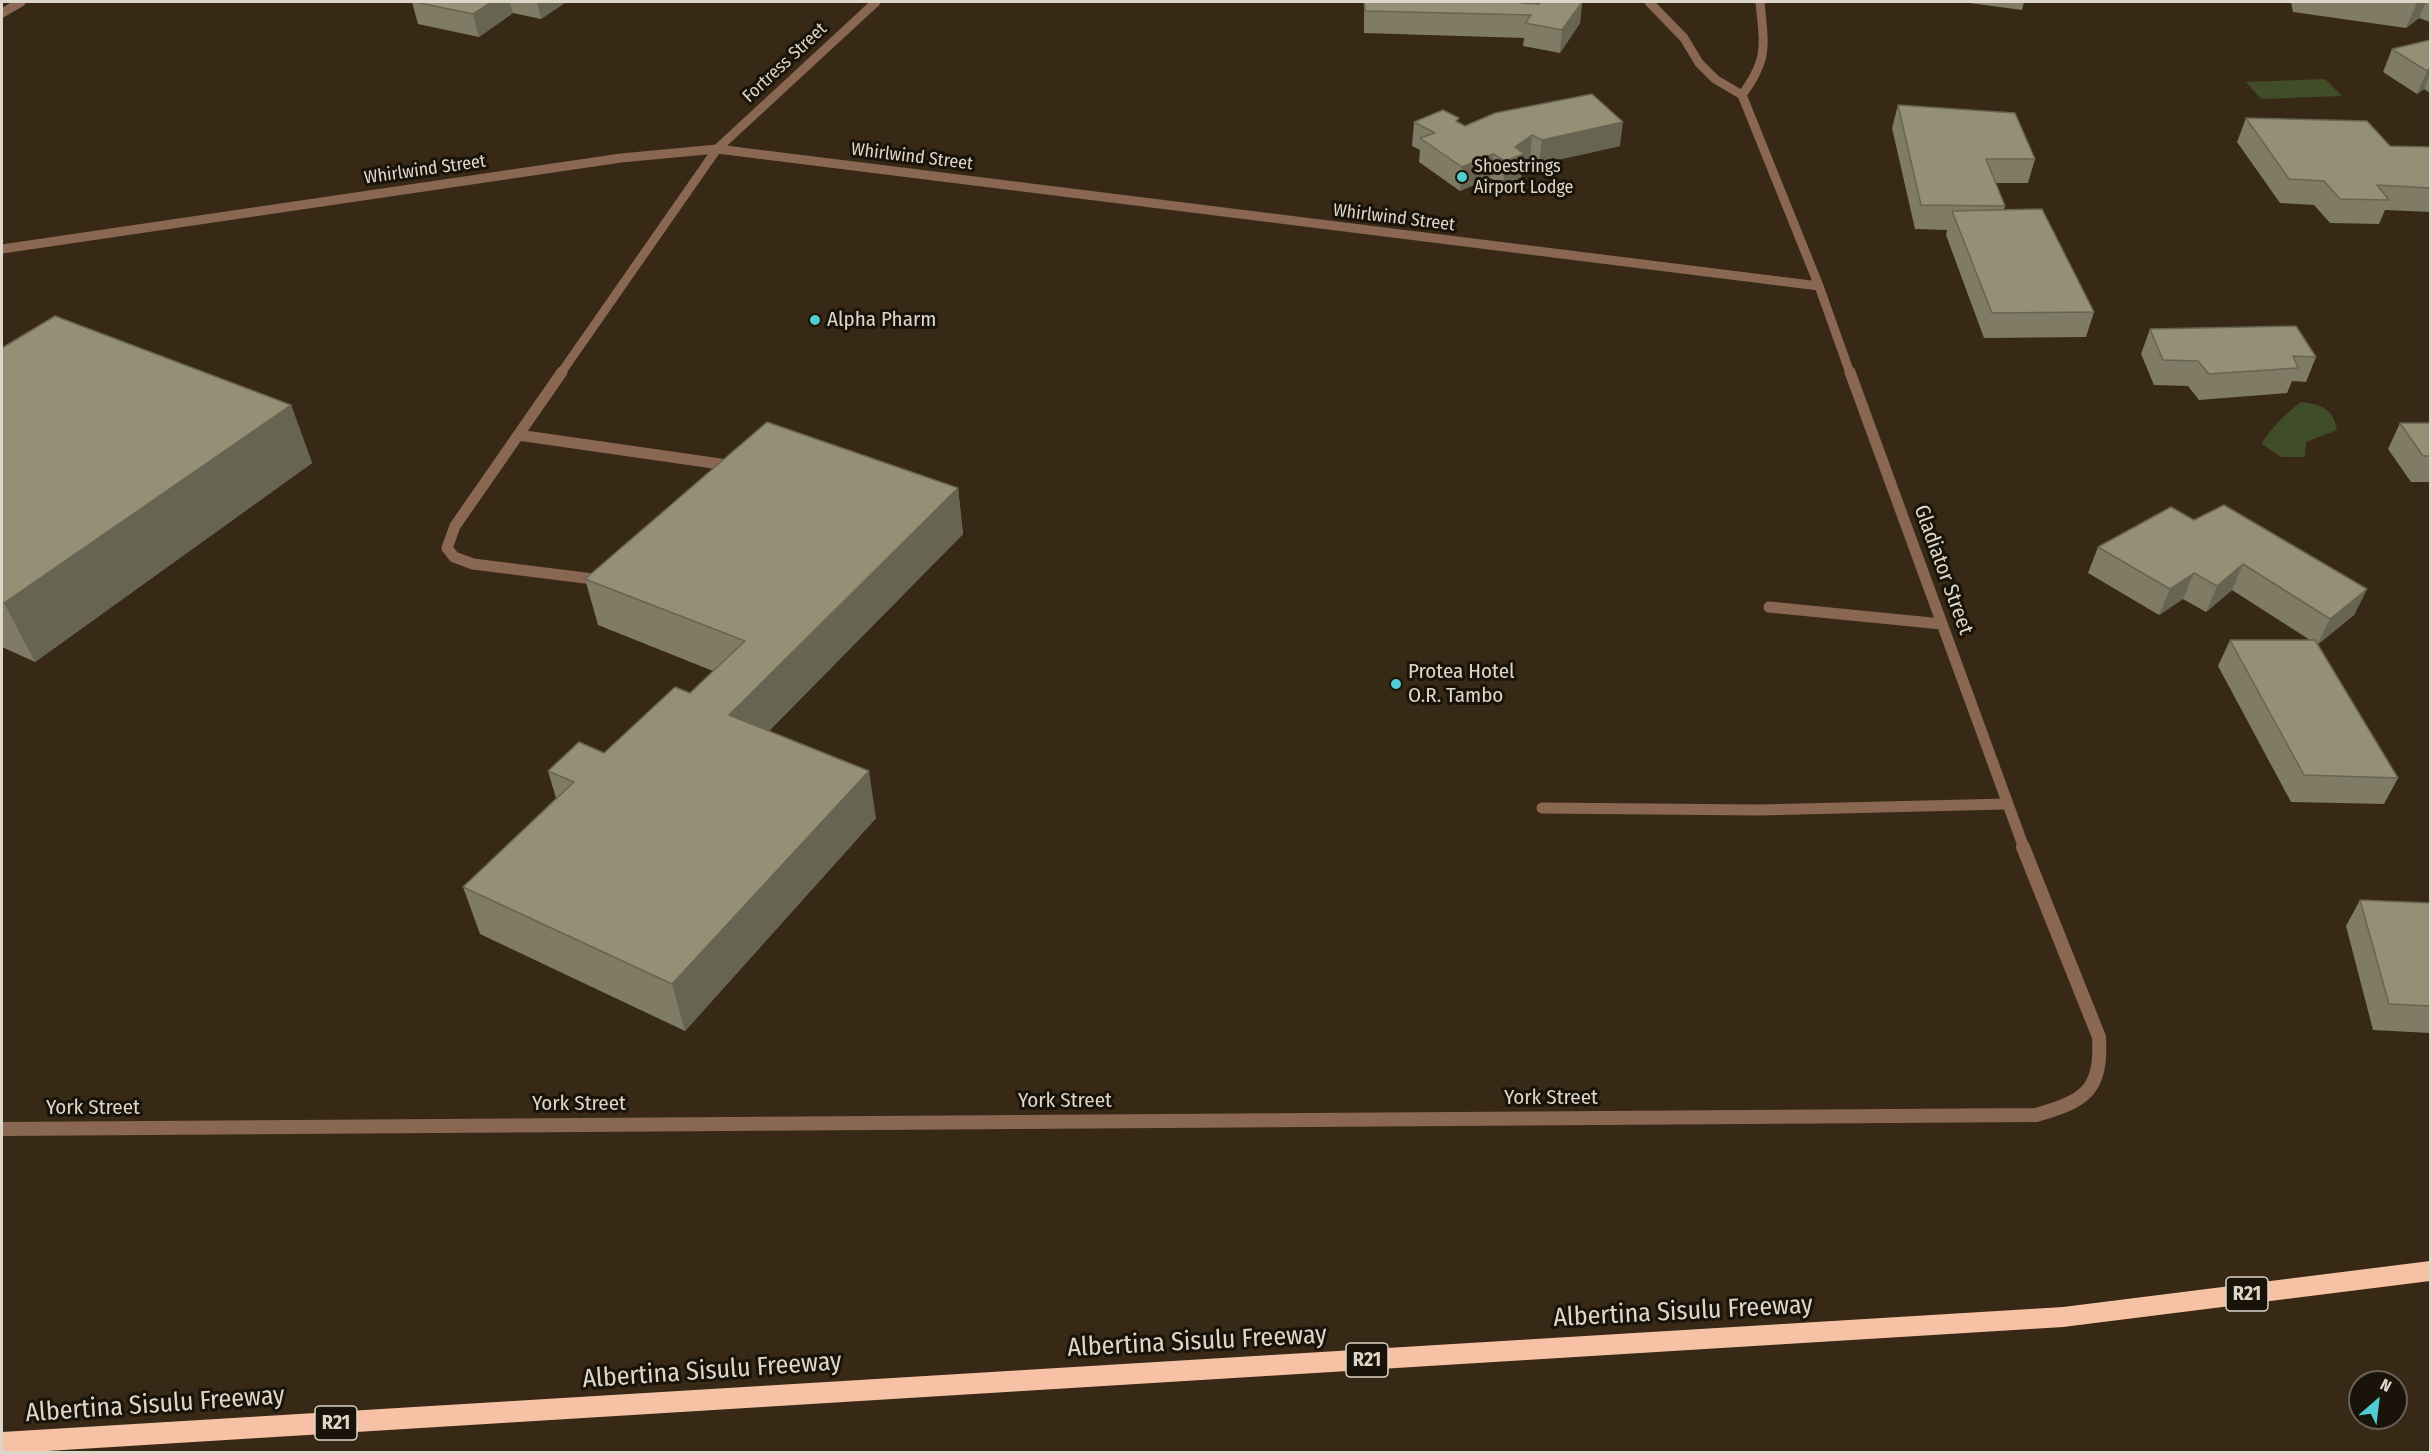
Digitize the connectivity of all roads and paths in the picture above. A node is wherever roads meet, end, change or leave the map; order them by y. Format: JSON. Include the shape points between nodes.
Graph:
{"nodes":[{"id":1,"x":21,"y":2,"type":"edge"},
{"id":2,"x":876,"y":2,"type":"edge"},
{"id":3,"x":1649,"y":2,"type":"edge"},
{"id":4,"x":1760,"y":2,"type":"edge"},
{"id":5,"x":2,"y":13,"type":"edge"},
{"id":6,"x":1742,"y":95,"type":"junction"},
{"id":7,"x":717,"y":149,"type":"junction"},
{"id":8,"x":2,"y":249,"type":"edge"},
{"id":9,"x":1819,"y":286,"type":"junction"},
{"id":10,"x":518,"y":435,"type":"junction"},
{"id":11,"x":748,"y":468,"type":"edge"},
{"id":12,"x":612,"y":581,"type":"edge"},
{"id":13,"x":1769,"y":607,"type":"dead end"},
{"id":14,"x":1942,"y":624,"type":"junction"},
{"id":15,"x":2006,"y":804,"type":"junction"},
{"id":16,"x":1542,"y":808,"type":"dead end"},
{"id":17,"x":2101,"y":1060,"type":"joint"},
{"id":18,"x":2,"y":1129,"type":"edge"},
{"id":19,"x":2430,"y":1271,"type":"edge"},
{"id":20,"x":2,"y":1443,"type":"edge"}],
"edges":[{"from":1,"to":5,"type":"street"},
{"from":2,"to":7,"type":"street","name":"Fortress Street"},
{"from":3,"to":6,"type":"street","via":[[1684,38],[1699,63],[1715,79]]},
{"from":4,"to":6,"type":"street","via":[[1764,49],[1757,74]]},
{"from":6,"to":9,"type":"street","name":"Gladiator Street"},
{"from":7,"to":8,"type":"street","name":"Whirlwind Street","via":[[621,158]]},
{"from":7,"to":9,"type":"street","name":"Whirlwind Street"},
{"from":7,"to":10,"type":"street","name":"Fortress Street"},
{"from":9,"to":14,"type":"street","name":"Gladiator Street"},
{"from":10,"to":11,"type":"street"},
{"from":10,"to":12,"type":"street","name":"Fortress Street","via":[[455,526],[447,548],[454,557],[473,564]]},
{"from":13,"to":14,"type":"street"},
{"from":14,"to":15,"type":"street","name":"Gladiator Street"},
{"from":15,"to":16,"type":"street","via":[[1759,810]]},
{"from":15,"to":17,"type":"street","name":"Gladiator Street","via":[[2099,1037]]},
{"from":17,"to":18,"type":"street","name":"York Street","via":[[2092,1089],[2068,1106],[2036,1115]]},
{"from":19,"to":20,"type":"highway","name":"Albertina Sisulu Freeway","number":"R21","via":[[2063,1317]]}]}
